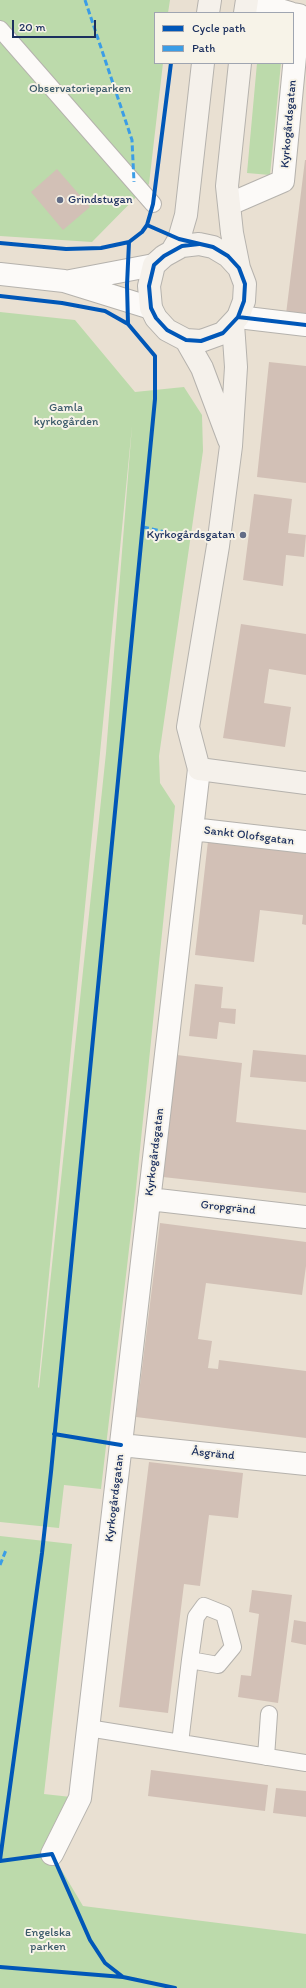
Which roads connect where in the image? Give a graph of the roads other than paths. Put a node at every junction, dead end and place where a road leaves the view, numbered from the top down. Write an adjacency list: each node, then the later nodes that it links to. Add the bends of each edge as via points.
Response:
1 (210, 0): 4 (street)
2 (247, 0): 5 (street)
3 (258, 0): 6 (street, Kyrkogårdsgatan, via 266,6)
4 (208, 12)
5 (245, 12)
6 (288, 12)
7 (294, 14): 12 (street, Kyrkogårdsgatan, via 299,16 283,181)
8 (0, 29): 11 (lane)
9 (203, 64): 13 (street, via 186,215 179,240)
10 (240, 64): 12 (street, via 227,186)
11 (153, 204)
12 (230, 204): 15 (street, via 232,233)
13 (172, 250): 14 (street); 15 (street, via 199,244 214,247 228,256)
14 (154, 265): 17 (street); 18 (street, via 149,286)
15 (239, 268): 19 (street, via 245,284 244,301)
16 (0, 274): 17 (street)
17 (64, 282): 18 (street)
18 (151, 308): 21 (street, via 167,330)
19 (235, 321): 20 (street); 21 (street, via 223,333 213,338 201,341); 22 (street, Kyrkogårdsgatan, via 236,367)
20 (306, 325)
21 (186, 340): 22 (street, Kyrkogårdsgatan, via 202,368)
22 (231, 446): 23 (street, Kyrkogårdsgatan, via 218,546 188,727)
23 (199, 769): 24 (street); 25 (street, Kyrkogårdsgatan)
24 (306, 783)
25 (192, 829): 26 (street, Sankt Olofsgatan); 27 (street, Kyrkogårdsgatan)
26 (306, 842)
27 (149, 1200): 28 (street, Gropgränd); 29 (street, Kyrkogårdsgatan)
28 (306, 1217)
29 (121, 1445): 30 (street, Åsgränd); 33 (street, Kyrkogårdsgatan)
30 (306, 1464)
31 (190, 1660): 34 (lane)
32 (269, 1714): 35 (lane)
33 (88, 1728): 34 (lane); 37 (street, Kyrkogårdsgatan, via 80,1798)
34 (180, 1743): 35 (lane)
35 (266, 1757): 36 (lane)
36 (306, 1763)
37 (52, 1854)

